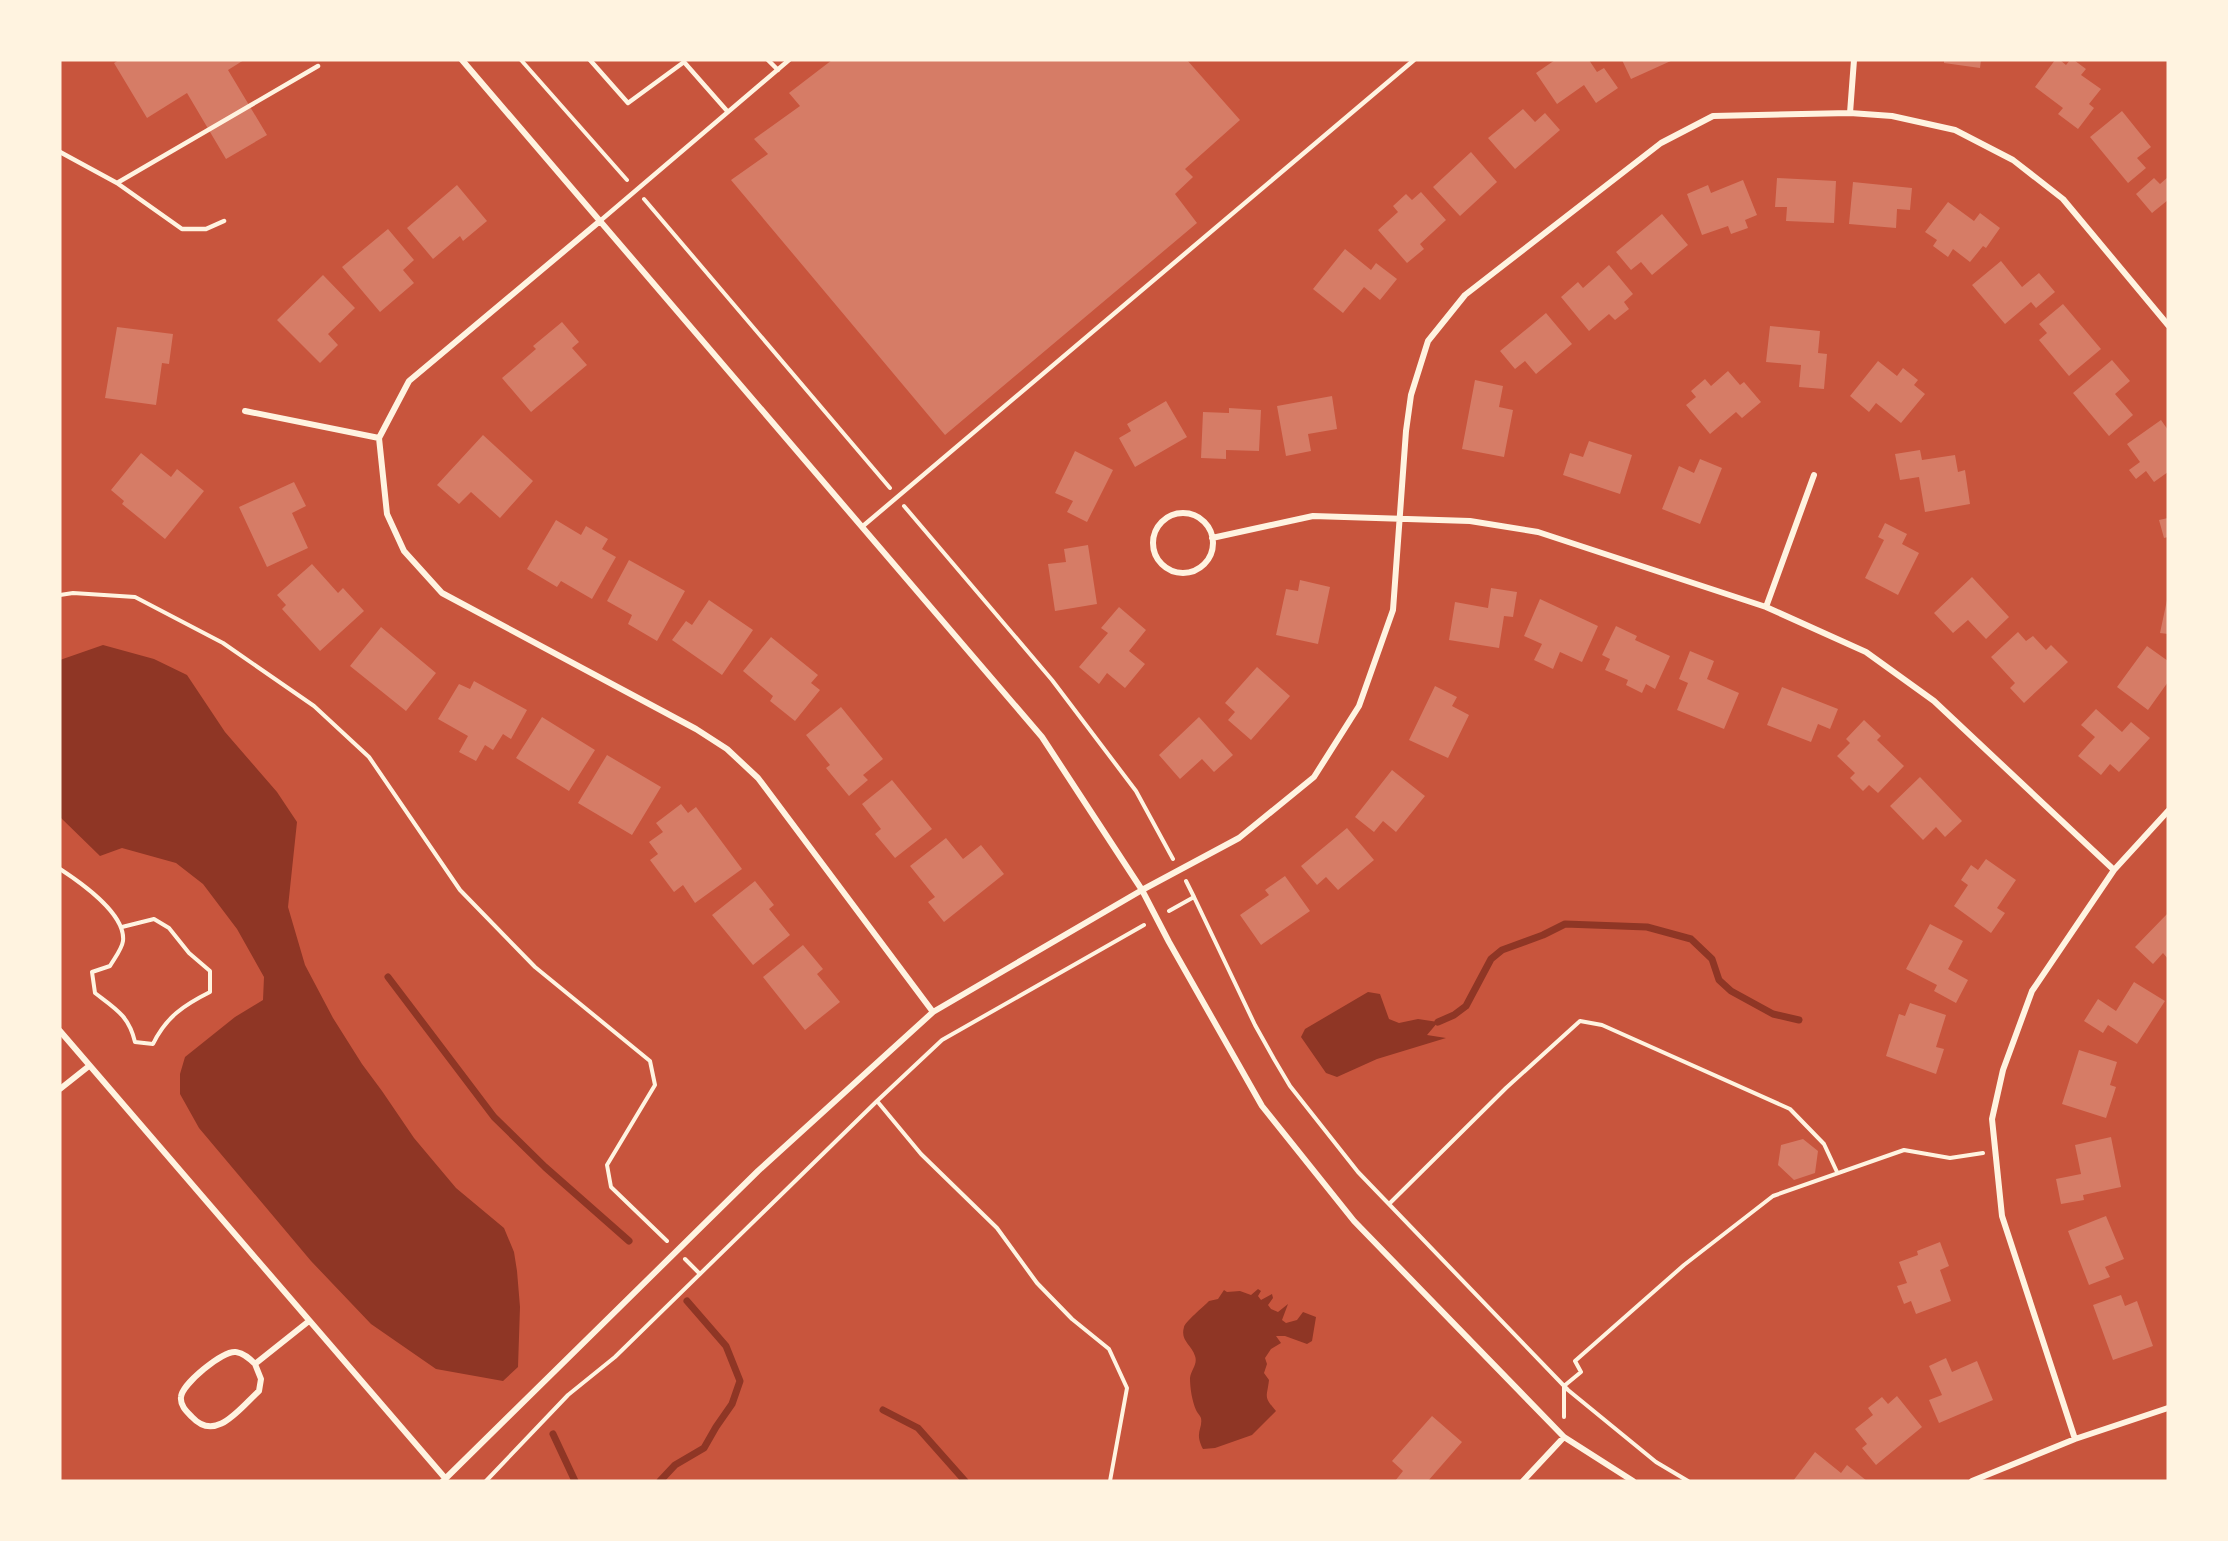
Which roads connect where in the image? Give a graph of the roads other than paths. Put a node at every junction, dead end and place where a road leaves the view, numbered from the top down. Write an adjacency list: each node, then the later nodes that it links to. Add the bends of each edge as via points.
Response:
1 (462, 60): 15 (street)
2 (590, 60): 7 (lane, via 628,103)
3 (768, 60): 9 (lane)
4 (789, 60): 9 (lane)
5 (1414, 60): 21 (lane)
6 (1854, 60): 11 (street)
7 (683, 61): 10 (lane)
8 (318, 66): 13 (lane)
9 (778, 70): 10 (lane)
10 (728, 112): 15 (lane)
11 (1850, 113): 16 (street, via 1892,116 1955,130 2013,160 2063,199); 20 (street, via 1713,116 1661,143 1465,295 1428,341 1411,395)
12 (60, 153): 13 (lane)
13 (117, 183): 14 (lane, via 182,229 206,229)
14 (224, 221)
15 (600, 221): 18 (street, via 409,381); 21 (street)
16 (2168, 325)
17 (245, 411): 18 (street)
18 (379, 438): 27 (street, via 387,514 405,551 442,593 696,729 727,750 758,778)
19 (1814, 475): 23 (street)
20 (1401, 518): 22 (street, via 1313,516); 23 (street, via 1470,521 1538,532); 26 (street, via 1393,610 1359,706 1314,777 1239,838)
21 (863, 526): 26 (street, via 1042,736)
22 (1212, 538): 22 (street, via 1203,521 1194,515 1176,514 1159,524 1154,532 1153,552 1165,568 1185,574 1203,566 1213,548)
23 (1766, 607): 25 (street, via 1866,652 1934,701)
24 (2168, 811): 25 (street)
25 (2114, 870): 35 (street, via 2032,991 2003,1070 1992,1119 2002,1216)
26 (1142, 890): 27 (street); 34 (street, via 1262,1106 1354,1221)
27 (933, 1012): 36 (street, via 758,1170)
28 (60, 1031): 29 (street)
29 (89, 1066): 30 (street); 31 (street)
30 (60, 1089)
31 (309, 1321): 32 (street); 36 (street)
32 (255, 1364): 32 (street, via 237,1352 225,1353 186,1386 181,1397 183,1408 199,1425 220,1426 259,1391 261,1378)
33 (2168, 1407): 35 (street)
34 (1563, 1437): 37 (street); 38 (street)
35 (2075, 1439): 39 (street)
36 (444, 1480)
37 (1523, 1481)
38 (1633, 1481)
39 (1972, 1481)

